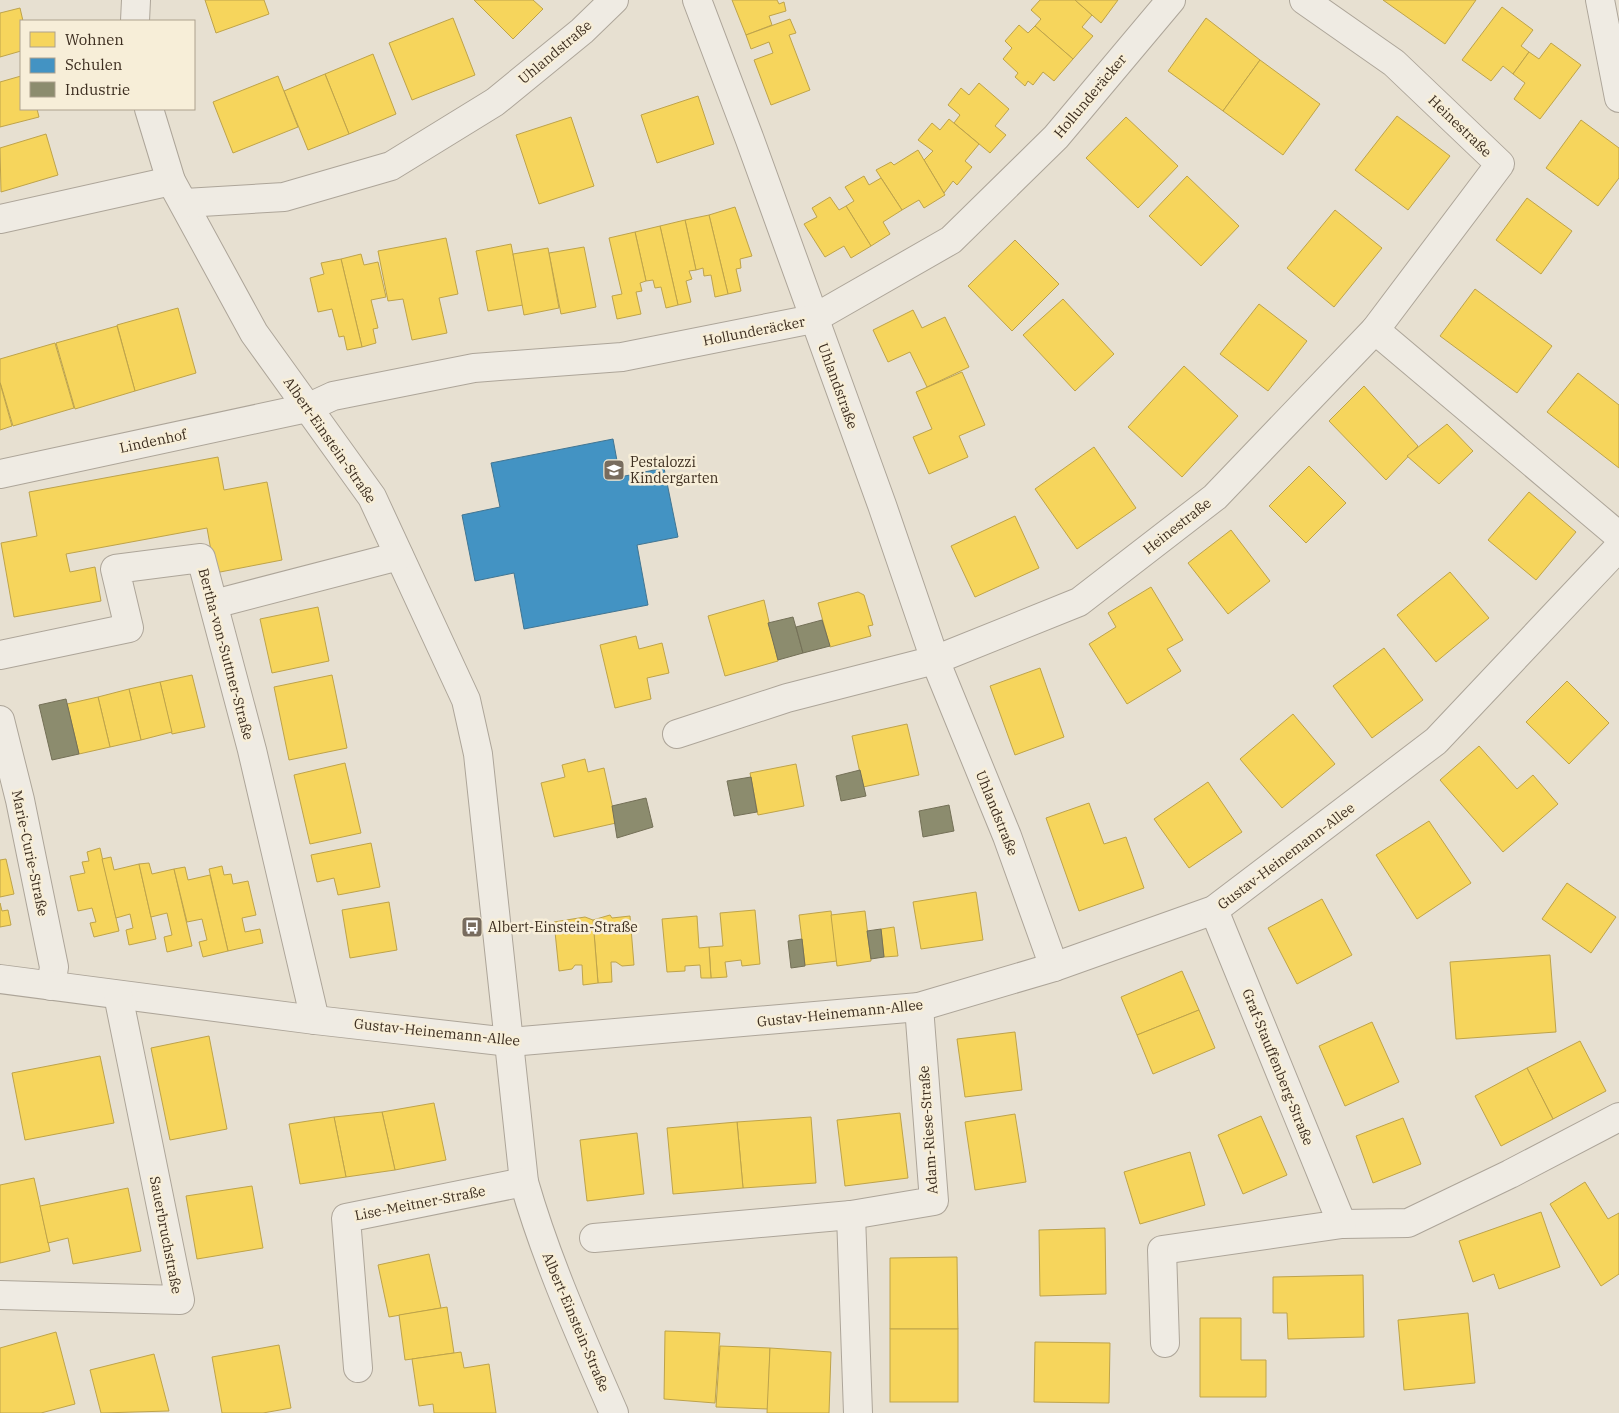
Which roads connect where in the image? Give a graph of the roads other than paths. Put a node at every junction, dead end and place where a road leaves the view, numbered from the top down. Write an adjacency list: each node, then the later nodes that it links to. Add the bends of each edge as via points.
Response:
1 (136, 0): 7 (street)
2 (614, 0): 10 (street, Uhlandstraße, via 582,31 495,102 391,166 284,196)
3 (697, 0): 12 (street, Uhlandstraße)
4 (1171, 0): 12 (street, Hollunderäcker, via 1056,138 951,240)
5 (1304, 0): 13 (street, Heinestraße, via 1394,63 1500,164)
6 (1600, 0): 8 (street)
7 (135, 20)
8 (1619, 98)
9 (148, 110): 10 (street, Albert-Einstein-Straße)
10 (178, 192): 11 (street); 14 (street, Albert-Einstein-Straße, via 254,333)
11 (0, 219)
12 (813, 319): 14 (street, Hollunderäcker, via 622,357 474,368 333,396); 21 (street, Uhlandstraße)
13 (1375, 330): 16 (street); 21 (street, Heinestraße, via 1215,497 1079,602)
14 (307, 408): 15 (street, Lindenhof); 18 (street, Albert-Einstein-Straße, via 372,497)
15 (0, 474)
16 (1619, 536)
17 (1619, 548): 24 (street, Gustav-Heinemann-Allee, via 1436,741)
18 (399, 556): 19 (street); 31 (street, Albert-Einstein-Straße, via 466,700 478,754)
19 (214, 604): 20 (street, Bertha-von-Suttner-Straße, via 201,558 115,569 129,628); 30 (street, Bertha-von-Suttner-Straße)
20 (0, 655)
21 (935, 660): 23 (street, via 787,698); 25 (street, Uhlandstraße, via 1006,836)
22 (0, 720): 27 (street, Marie-Curie-Straße, via 54,967)
23 (677, 734)
24 (1214, 910): 25 (street, Gustav-Heinemann-Allee); 35 (street, Graf-Stauffenberg-Straße)
25 (1054, 967): 29 (street, Gustav-Heinemann-Allee)
26 (0, 979): 27 (street, Gustav-Heinemann-Allee)
27 (51, 986): 28 (street, Gustav-Heinemann-Allee)
28 (118, 995): 30 (street, Gustav-Heinemann-Allee); 37 (street, Sauerbruchstraße, via 180,1300)
29 (919, 1007): 31 (street, Gustav-Heinemann-Allee); 34 (street, Adam-Riese-Straße, via 934,1201)
30 (315, 1020): 31 (street, Gustav-Heinemann-Allee)
31 (510, 1042): 33 (street, Albert-Einstein-Straße)
32 (1619, 1117): 35 (street, via 1408,1223)
33 (524, 1182): 39 (street, Lise-Meitner-Straße, via 346,1218); 40 (street, Albert-Einstein-Straße, via 556,1279)
34 (851, 1215): 36 (street, Adam-Riese-Straße); 41 (street)
35 (1342, 1224): 38 (street, via 1162,1250)
36 (594, 1238)
37 (0, 1295)
38 (1165, 1343)
39 (358, 1368)
40 (614, 1413)
41 (858, 1413)

